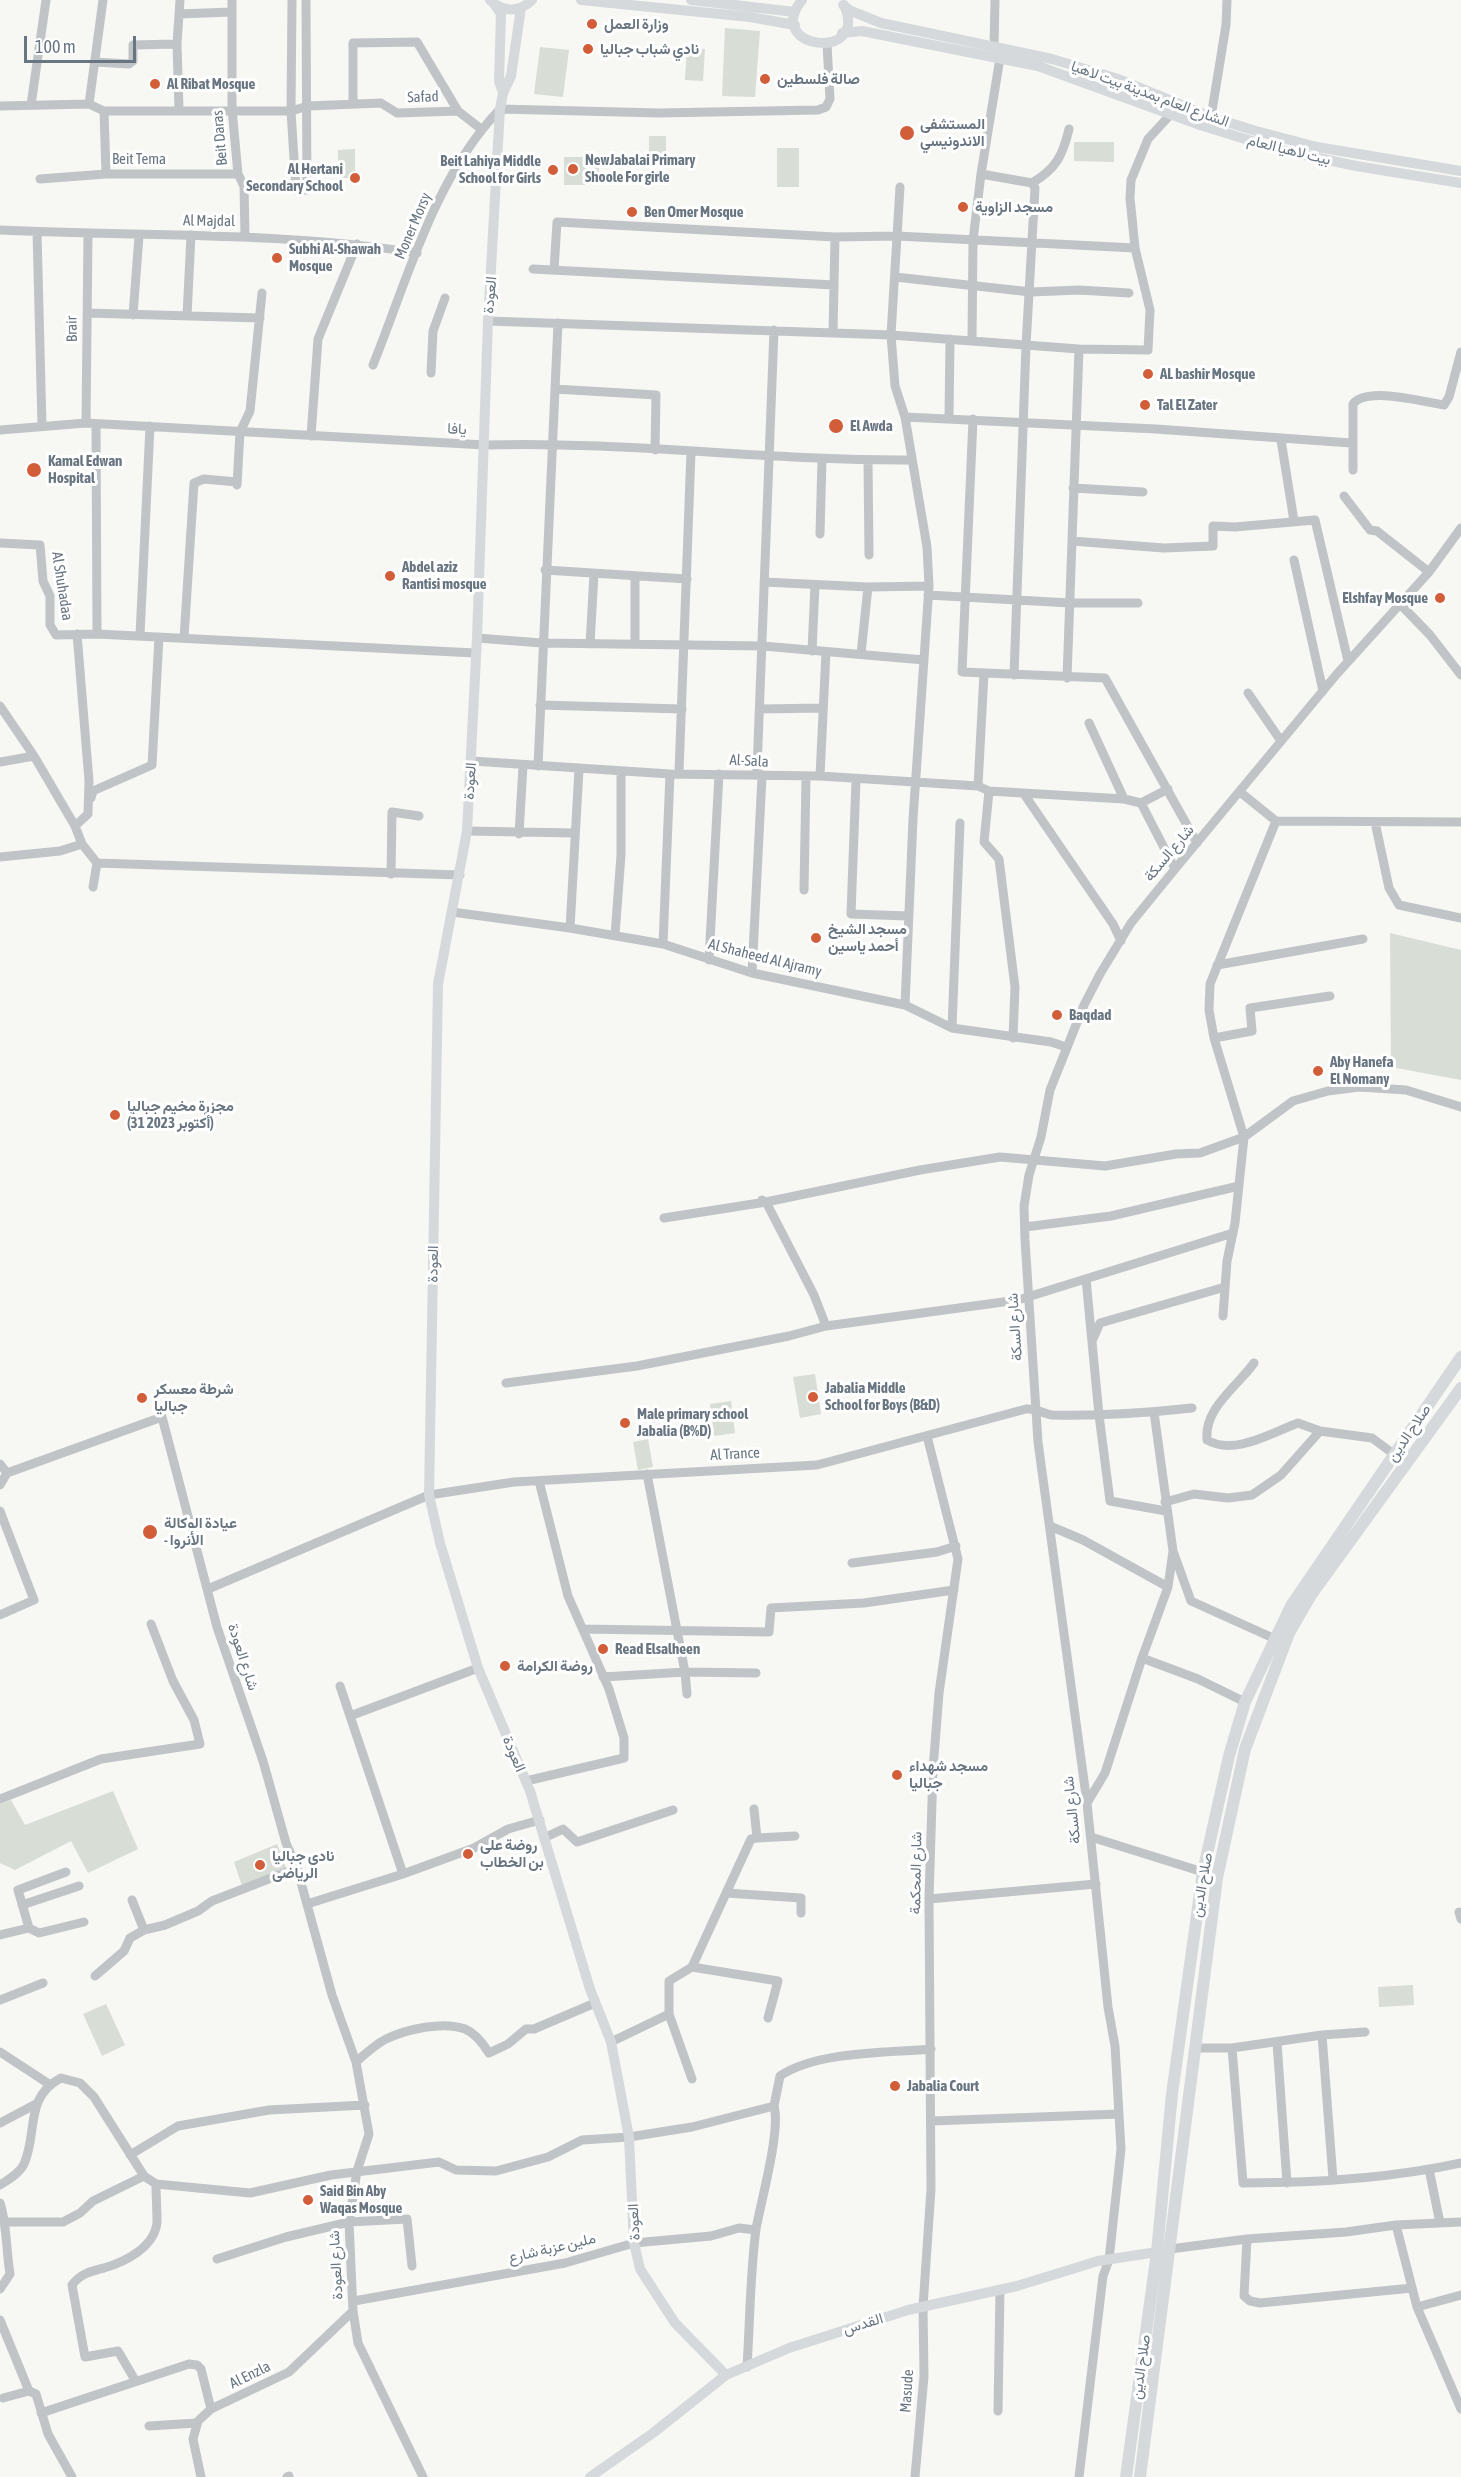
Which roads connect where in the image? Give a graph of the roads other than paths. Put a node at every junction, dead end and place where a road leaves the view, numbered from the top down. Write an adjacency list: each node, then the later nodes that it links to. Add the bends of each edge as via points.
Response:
1 (45, 0): 31 (street)
2 (102, 0): 27 (street)
3 (180, 0): 20 (street)
4 (232, 0): 18 (street, Beit Daras)
5 (292, 0): 38 (street)
6 (306, 0): 33 (street)
7 (532, 0): 17 (main road)
8 (581, 0): 21 (main road)
9 (691, 0): 13 (main road)
10 (802, 0): 19 (main road)
11 (995, 0): 25 (street)
12 (1227, 0): 41 (street)
13 (711, 1): 16 (main road)
14 (493, 2): 17 (main road, via 509,10); 28 (main road, العودة, via 501,15 499,81)
15 (842, 2): 22 (main road, via 847,19); 25 (main road, الشارع العام بمدينة بيت لاهيا, via 851,11 881,23)
16 (752, 3): 19 (main road)
17 (521, 8): 28 (main road, العودة, via 511,76)
18 (231, 12): 20 (street); 35 (street, Beit Daras)
19 (795, 12): 21 (main road)
20 (179, 14): 23 (street)
21 (795, 25): 24 (main road, via 807,41)
22 (842, 33): 24 (main road); 26 (main road, بيت لاهيا العام, via 862,31)
23 (177, 44): 27 (street, via 133,45 133,61 129,64); 34 (street)
24 (827, 44): 36 (street, via 830,99 826,107 818,110 659,113)
25 (994, 48): 41 (main road, الشارع العام بمدينة بيت لاهيا, via 1052,59 1107,76)
26 (1000, 58): 40 (main road, بيت لاهيا العام, via 1038,66); 47 (street)
27 (95, 62): 29 (street)
28 (503, 93): 36 (main road, العودة)
29 (89, 104): 31 (street); 37 (street)
30 (353, 104): 33 (street, Safad); 39 (street, Safad, via 381,103 397,113); 39 (street, via 352,43 417,42)
31 (31, 105): 32 (street)
32 (0, 106)
33 (308, 106): 38 (street, Safad); 38 (street, via 307,190 296,190)
34 (179, 109): 35 (street, Safad); 37 (street, Safad)
35 (232, 109): 38 (street, Safad); 46 (street, Beit Daras)
36 (500, 109): 42 (street, Moner Morsy); 78 (main road, العودة)
37 (104, 111): 45 (street)
38 (291, 111)
39 (458, 111): 42 (street, Safad)
40 (1171, 114): 50 (main road, بيت لاهيا العام, via 1281,150); 63 (street, via 1148,139 1131,180)
41 (1211, 117): 44 (main road, الشارع العام بمدينة بيت لاهيا, via 1317,147)
42 (481, 129): 64 (street, Moner Morsy, via 448,182)
43 (1069, 129): 49 (street, via 1063,153 1046,175)
44 (1461, 171)
45 (106, 174): 46 (street, Beit Tema); 48 (street, Beit Tema)
46 (238, 174): 57 (street, Beit Daras, via 244,186)
47 (981, 174): 49 (street); 60 (street)
48 (40, 179)
49 (1032, 183): 62 (street)
50 (1461, 183)
51 (900, 187): 58 (street)
52 (0, 230): 53 (street, Al Majdal)
53 (37, 232): 54 (street, Al Majdal); 97 (street)
54 (88, 234): 56 (street, Al Majdal); 74 (street, Brair)
55 (191, 234): 56 (street, Al Majdal); 57 (street, Al Majdal); 76 (street)
56 (139, 236): 75 (street)
57 (245, 236): 61 (street, Al Majdal)
58 (897, 236): 59 (street); 60 (street); 67 (street)
59 (835, 237): 66 (street, via 557,222); 68 (street)
60 (974, 240): 62 (street); 69 (street)
61 (357, 244): 64 (street, Al Majdal); 102 (street, via 318,339)
62 (1032, 244): 63 (street); 70 (street)
63 (1135, 248): 86 (street, via 1150,310 1148,350)
64 (417, 253): 88 (street, Moner Morsy)
65 (533, 269): 66 (street)
66 (554, 270): 68 (street)
67 (895, 277): 69 (street); 82 (street)
68 (834, 285): 81 (street)
69 (972, 288): 70 (street); 84 (street)
70 (1031, 292): 72 (street); 85 (street)
71 (262, 293): 77 (street)
72 (1129, 293)
73 (445, 298): 90 (street, via 433,331)
74 (87, 313): 75 (street); 96 (street, Brair)
75 (133, 315): 76 (street)
76 (187, 316): 77 (street)
77 (260, 318): 101 (street, via 250,411)
78 (488, 321): 79 (street); 106 (main road, العودة)
79 (558, 323): 80 (street); 91 (street)
80 (774, 330): 81 (street); 109 (street)
81 (833, 333): 82 (street)
82 (891, 335): 83 (street); 92 (street, via 895,386)
83 (950, 339): 84 (street); 93 (street)
84 (972, 339): 85 (street)
85 (1026, 346): 86 (street); 95 (street)
86 (1079, 350): 99 (street)
87 (1461, 352): 89 (street)
88 (373, 365)
89 (1459, 369): 104 (street, via 1444,405 1373,395 1357,399 1353,405)
90 (431, 373)
91 (555, 389): 105 (street); 107 (street, via 656,395)
92 (905, 417): 93 (street); 112 (street)
93 (948, 418): 94 (street)
94 (973, 419): 95 (street); 133 (street)
95 (1023, 423): 99 (street); 134 (street)
96 (91, 424): 97 (street, يافا); 98 (street, يافا); 138 (street, Brair)
97 (42, 426): 100 (street, يافا)
98 (150, 426): 101 (street, يافا); 140 (street)
99 (1076, 427): 103 (street, via 1156,429); 114 (street)
100 (0, 430)
101 (240, 432): 102 (street, يافا); 142 (street, via 237,483 204,479 194,483)
102 (310, 436): 106 (street, يافا)
103 (1281, 440): 104 (street); 117 (street)
104 (1351, 443): 113 (street)
105 (551, 444): 106 (street, يافا); 107 (street, يافا); 124 (street)
106 (485, 445): 143 (main road, العودة)
107 (655, 450): 108 (street, يافا)
108 (691, 452): 109 (street, يافا); 128 (street)
109 (769, 455): 110 (street, يافا); 129 (street)
110 (822, 459): 111 (street, يافا); 118 (street)
111 (868, 460): 112 (street, يافا); 122 (street)
112 (912, 460): 132 (street, via 927,547)
113 (1353, 470)
114 (1073, 488): 115 (street); 120 (street)
115 (1143, 492)
116 (1344, 496): 125 (street, via 1370,530 1377,531)
117 (1294, 521): 120 (street, via 1213,526 1213,546 1164,548); 154 (street, via 1315,520)
118 (820, 534)
119 (1459, 535): 125 (street, شارع السكة)
120 (1072, 541): 135 (street)
121 (0, 543): 139 (street, Al Shuhadaa, via 40,545 43,581 50,596 50,625 56,635)
122 (868, 555)
123 (1294, 560): 159 (street)
124 (545, 570): 126 (street); 144 (street)
125 (1429, 572): 137 (street, شارع السكة)
126 (594, 573): 127 (street); 145 (street)
127 (635, 576): 128 (street); 146 (street)
128 (687, 579): 147 (street)
129 (764, 582): 130 (street); 148 (street)
130 (815, 585): 131 (street); 149 (street)
131 (868, 587): 132 (street); 152 (street)
132 (929, 590): 133 (street); 153 (street)
133 (966, 596): 134 (street); 155 (street, via 962,672)
134 (1015, 599): 135 (street); 156 (street)
135 (1070, 603): 136 (street); 158 (street)
136 (1138, 603)
137 (1400, 604): 154 (street, شارع السكة); 157 (street, via 1431,634)
138 (97, 633): 139 (street); 140 (street)
139 (77, 634): 190 (street, via 89,781)
140 (140, 635): 141 (street)
141 (159, 637): 142 (street); 190 (street, via 152,765 93,791)
142 (184, 638): 151 (street)
143 (477, 638): 144 (street); 151 (main road, العودة)
144 (542, 643): 145 (street); 161 (street)
145 (590, 644): 146 (street)
146 (635, 644): 147 (street)
147 (684, 646): 148 (street); 164 (street)
148 (762, 646): 149 (street); 165 (street)
149 (812, 651): 150 (street)
150 (826, 652): 152 (street); 163 (street)
151 (475, 653): 170 (main road, العودة)
152 (861, 654): 153 (street)
153 (924, 660): 182 (street)
154 (1348, 661): 159 (street, شارع السكة)
155 (984, 673): 156 (street); 183 (street)
156 (1014, 675): 158 (street)
157 (1461, 675)
158 (1067, 678): 184 (street, via 1105,678)
159 (1323, 691): 168 (street, شارع السكة)
160 (1248, 693): 168 (street)
161 (540, 705): 164 (street); 173 (street)
162 (0, 706): 166 (street)
163 (823, 708): 165 (street); 178 (street)
164 (682, 709): 176 (street)
165 (760, 709): 179 (street, via 757,770)
166 (4, 718): 169 (street)
167 (1089, 723): 188 (street)
168 (1281, 741): 186 (street, شارع السكة)
169 (34, 756): 171 (street); 196 (street)
170 (472, 761): 172 (street, Al-Sala); 197 (main road, العودة)
171 (0, 762)
172 (523, 766): 173 (street, Al-Sala); 199 (street)
173 (538, 766): 174 (street, Al-Sala)
174 (579, 769): 175 (street, Al-Sala); 198 (street)
175 (621, 771): 176 (street, Al-Sala); 213 (street, via 621,855)
176 (675, 773): 177 (street, Al-Sala); 216 (street)
177 (719, 774): 179 (street, Al-Sala); 217 (street)
178 (820, 776): 180 (street, Al-Sala); 181 (street, Al-Sala)
179 (762, 777): 180 (street, Al-Sala); 219 (street)
180 (806, 777): 208 (street)
181 (856, 780): 182 (street, Al-Sala); 210 (street, via 851,914)
182 (915, 783): 183 (street, Al-Sala); 210 (street)
183 (978, 786): 185 (street, Al-Sala)
184 (1168, 789): 189 (street); 200 (street)
185 (989, 791): 187 (street, Al-Sala); 223 (street, via 984,842 999,859 1015,987)
186 (1240, 792): 192 (street); 200 (street, شارع السكة)
187 (1024, 794): 188 (street, Al-Sala); 215 (street)
188 (1124, 799): 189 (street, Al-Sala)
189 (1141, 803): 204 (street)
190 (88, 814): 196 (street)
191 (419, 816): 205 (street, via 392,813)
192 (1275, 821): 193 (street); 218 (street)
193 (1375, 822): 194 (street); 211 (street, via 1389,888 1399,905)
194 (1461, 822)
195 (960, 823): 222 (street)
196 (75, 826): 201 (street)
197 (467, 831): 199 (street); 206 (main road, العودة)
198 (574, 833): 199 (street); 212 (street)
199 (519, 834)
200 (1197, 843): 204 (street, شارع السكة)
201 (82, 844): 202 (street); 203 (street)
202 (0, 857)
203 (97, 863): 205 (street); 207 (street)
204 (1175, 869): 215 (street, شارع السكة)
205 (391, 874): 206 (street)
206 (460, 875): 209 (main road, العودة)
207 (93, 887)
208 (804, 890)
209 (452, 912): 212 (street, Al Shaheed Al Ajramy); 256 (main road, العودة, via 438,984)
210 (908, 916): 221 (street)
211 (1461, 918)
212 (570, 928): 213 (street, Al Shaheed Al Ajramy)
213 (615, 935): 216 (street, Al Shaheed Al Ajramy)
214 (1363, 939): 218 (street)
215 (1121, 941): 225 (street, شارع السكة, via 1084,1005)
216 (663, 944): 217 (street, Al Shaheed Al Ajramy)
217 (709, 960): 219 (street, Al Shaheed Al Ajramy)
218 (1217, 965): 224 (street, via 1210,984)
219 (752, 973): 221 (street, Al Shaheed Al Ajramy)
220 (1330, 996): 224 (street, via 1250,1008 1252,1031)
221 (905, 1005): 222 (street, Al Shaheed Al Ajramy)
222 (952, 1028): 223 (street, Al Shaheed Al Ajramy)
223 (1013, 1038): 225 (street, Al Shaheed Al Ajramy)
224 (1214, 1038): 227 (street)
225 (1066, 1047): 228 (street, شارع السكة, via 1050,1090)
226 (1461, 1107): 227 (street, via 1406,1090 1359,1087 1328,1091 1293,1101)
227 (1244, 1137): 228 (street, via 1200,1153 1105,1166); 229 (street)
228 (1032, 1161): 230 (street, via 1000,1157); 232 (street, شارع السكة, via 1024,1206)
229 (1239, 1186): 232 (street, via 1111,1216); 233 (street)
230 (762, 1200): 231 (street); 238 (street, via 814,1295)
231 (664, 1218)
232 (1025, 1227): 236 (street, شارع السكة)
233 (1233, 1233): 234 (street); 235 (street)
234 (1086, 1279): 236 (street); 239 (street)
235 (1225, 1287): 237 (street); 239 (street, via 1100,1323)
236 (1028, 1296): 238 (street); 244 (street, شارع السكة)
237 (1223, 1316)
238 (826, 1326): 242 (street, via 638,1366)
239 (1092, 1341): 247 (street)
240 (1461, 1356): 250 (highway, صلاح الدين)
241 (1254, 1363): 248 (street, via 1215,1407 1206,1427 1207,1440 1217,1446 1236,1446 1298,1423)
242 (506, 1383)
243 (1461, 1388): 317 (highway, صلاح الدين, via 1336,1559 1286,1638 1240,1770 1217,1878)
244 (1036, 1408): 247 (street, via 1048,1415); 249 (street, Al Trance); 259 (street, شارع السكة)
245 (1192, 1408): 246 (street)
246 (1154, 1413): 247 (street); 257 (street)
247 (1099, 1415): 257 (street, via 1110,1500)
248 (1320, 1431): 250 (street, via 1372,1438); 257 (street, via 1281,1475 1251,1495 1228,1498 1194,1494)
249 (927, 1436): 253 (street, Al Trance, via 817,1465); 260 (street, شارع المحكمة)
250 (1395, 1455): 270 (highway, صلاح الدين)
251 (0, 1464): 252 (street)
252 (7, 1473): 255 (street); 264 (street, شارع العودة, via 162,1417)
253 (647, 1474): 254 (street, Al Trance); 269 (street)
254 (539, 1480): 256 (street, Al Trance); 268 (street, via 568,1596)
255 (0, 1485)
256 (429, 1496): 264 (street, Al Trance); 272 (main road, العودة)
257 (1165, 1507): 261 (street, via 1173,1533)
258 (0, 1511): 266 (street, via 34,1600)
259 (1050, 1526): 263 (street); 282 (street, شارع السكة)
260 (956, 1546): 262 (street); 265 (street, شارع المحكمة)
261 (1173, 1551): 263 (street); 270 (street, via 1191,1601)
262 (852, 1563)
263 (1168, 1587): 271 (street)
264 (208, 1589): 290 (street, شارع العودة)
265 (954, 1590): 269 (street, via 864,1603 771,1608 769,1632); 297 (street, شارع المحكمة, via 935,1743)
266 (0, 1615)
267 (151, 1623): 281 (street, via 173,1681 194,1720 200,1744 101,1759)
268 (583, 1629): 269 (street); 275 (street)
269 (678, 1632): 273 (street)
270 (1273, 1638): 278 (highway, صلاح الدين)
271 (1142, 1658): 278 (street); 282 (street, via 1105,1773)
272 (478, 1668): 279 (street); 280 (main road, العودة)
273 (685, 1672): 274 (street); 275 (street); 277 (street)
274 (756, 1673)
275 (603, 1677): 280 (street, via 624,1738 624,1758)
276 (340, 1686): 279 (street)
277 (687, 1694)
278 (1245, 1702): 292 (highway, صلاح الدين)
279 (350, 1716): 293 (street)
280 (526, 1781): 285 (main road, العودة)
281 (0, 1799)
282 (1087, 1803): 287 (street, شارع السكة)
283 (754, 1809): 289 (street)
284 (673, 1810): 288 (street, via 577,1842 563,1829)
285 (540, 1820): 288 (main road, العودة); 293 (street, via 508,1829 474,1848)
286 (795, 1836): 289 (street)
287 (1090, 1837): 292 (street); 294 (street, شارع السكة)
288 (544, 1838): 310 (main road, العودة)
289 (757, 1838): 296 (street, via 751,1839)
290 (297, 1868): 299 (street, شارع العودة); 304 (street, via 212,1901 165,1925)
291 (66, 1872): 300 (street, via 18,1890)
292 (1203, 1872): 350 (highway, صلاح الدين, via 1172,2094)
293 (403, 1874): 299 (street)
294 (1096, 1884): 297 (street); 327 (street, شارع السكة, via 1108,2007 1116,2046)
295 (79, 1886): 300 (street)
296 (726, 1893): 301 (street, via 801,1898); 306 (street)
297 (929, 1899): 319 (street, شارع المحكمة)
298 (132, 1900): 304 (street)
299 (307, 1904): 321 (street, شارع العودة, via 332,1995)
300 (22, 1905): 303 (street)
301 (801, 1913)
302 (84, 1922): 303 (street, via 39,1933)
303 (29, 1928): 305 (street)
304 (144, 1930): 307 (street, via 130,1938 124,1951)
305 (0, 1935)
306 (692, 1967): 311 (street, via 669,1981); 312 (street, via 778,1981)
307 (94, 1976)
308 (43, 1983): 309 (street)
309 (0, 2000)
310 (595, 2003): 315 (main road, العودة); 321 (street, via 526,2030 489,2053 464,2028 427,2028 385,2039)
311 (669, 2014): 315 (street); 322 (street)
312 (768, 2019)
313 (1365, 2032): 314 (street)
314 (1322, 2035): 316 (street); 336 (street)
315 (611, 2042): 330 (main road, العودة)
316 (1277, 2043): 318 (street); 337 (street)
317 (1196, 2048): 318 (street); 349 (highway, صلاح الدين)
318 (1232, 2048): 337 (street, via 1243,2182)
319 (931, 2049): 326 (street, via 818,2060 780,2076); 328 (street, شارع المحكمة)
320 (0, 2052): 323 (street)
321 (356, 2062): 325 (street, شارع العودة)
322 (692, 2079)
323 (49, 2084): 324 (street); 331 (street, via 61,2078 80,2083 94,2097)
324 (36, 2104): 329 (street); 339 (street, via 24,2165)
325 (365, 2105): 331 (street, via 269,2110 187,2124); 334 (street, شارع العودة, via 369,2134)
326 (774, 2106): 330 (street, via 692,2127); 346 (street, via 773,2134)
327 (1119, 2114): 328 (street); 352 (street, شارع السكة, via 1120,2149)
328 (932, 2121): 359 (street, شارع المحكمة, via 932,2189)
329 (0, 2123)
330 (629, 2137): 334 (street, via 582,2140 540,2159 496,2171 456,2170 439,2162); 348 (main road, العودة)
331 (130, 2155): 335 (street)
332 (1461, 2163): 333 (street)
333 (1429, 2169): 336 (street); 344 (street)
334 (357, 2171): 338 (street, via 250,2193); 342 (street, شارع العودة)
335 (144, 2176): 338 (street); 341 (street, via 93,2200 63,2222)
336 (1333, 2179): 337 (street)
337 (1287, 2183)
338 (156, 2184): 364 (street, via 157,2222 146,2245 122,2262 93,2271 72,2285 85,2357 118,2351)
339 (0, 2185)
340 (0, 2203): 341 (street)
341 (6, 2222): 355 (street, via 4,2237 10,2274)
342 (349, 2222): 351 (street); 353 (street, via 407,2219); 358 (street, شارع العودة)
343 (1461, 2222): 344 (street)
344 (1440, 2223): 345 (street)
345 (1396, 2225): 347 (street); 354 (street)
346 (756, 2230): 348 (street, ملين عزبة شارع, via 739,2228 711,2236); 362 (street)
347 (1247, 2239): 349 (street); 354 (street, via 1244,2296 1250,2301)
348 (634, 2243): 358 (street, ملين عزبة شارع, via 565,2263); 363 (main road, العودة, via 640,2269 675,2323)
349 (1170, 2249): 350 (main road, القدس); 380 (highway, صلاح الدين)
350 (1156, 2252): 352 (main road, القدس); 379 (highway, صلاح الدين)
351 (217, 2259)
352 (1109, 2260): 356 (main road, القدس); 378 (street, شارع السكة, via 1103,2276)
353 (412, 2266)
354 (1412, 2288): 360 (street)
355 (0, 2289)
356 (1000, 2290): 359 (main road, القدس); 369 (street)
357 (1461, 2295): 360 (street)
358 (353, 2306): 367 (street, Al Enzla, via 289,2372); 375 (street, شارع العودة, via 358,2343)
359 (923, 2307): 362 (main road, القدس, via 789,2348); 377 (street, Masude, via 924,2376)
360 (1417, 2307): 368 (street)
361 (0, 2320): 365 (street)
362 (747, 2367): 363 (main road, القدس)
363 (726, 2375): 376 (main road, القدس)
364 (135, 2380): 367 (street, via 197,2364 206,2380); 370 (street)
365 (29, 2391): 366 (street); 370 (street, via 36,2394)
366 (3, 2398)
367 (211, 2409): 371 (street, Al Enzla)
368 (1461, 2409)
369 (998, 2411)
370 (42, 2413): 373 (street, via 55,2449)
371 (197, 2423): 372 (street); 374 (street, via 193,2439)
372 (149, 2427)
373 (72, 2477)
374 (201, 2477)
375 (423, 2477)
376 (590, 2477)
377 (915, 2477)
378 (1079, 2477)
379 (1126, 2477)
380 (1140, 2477)

